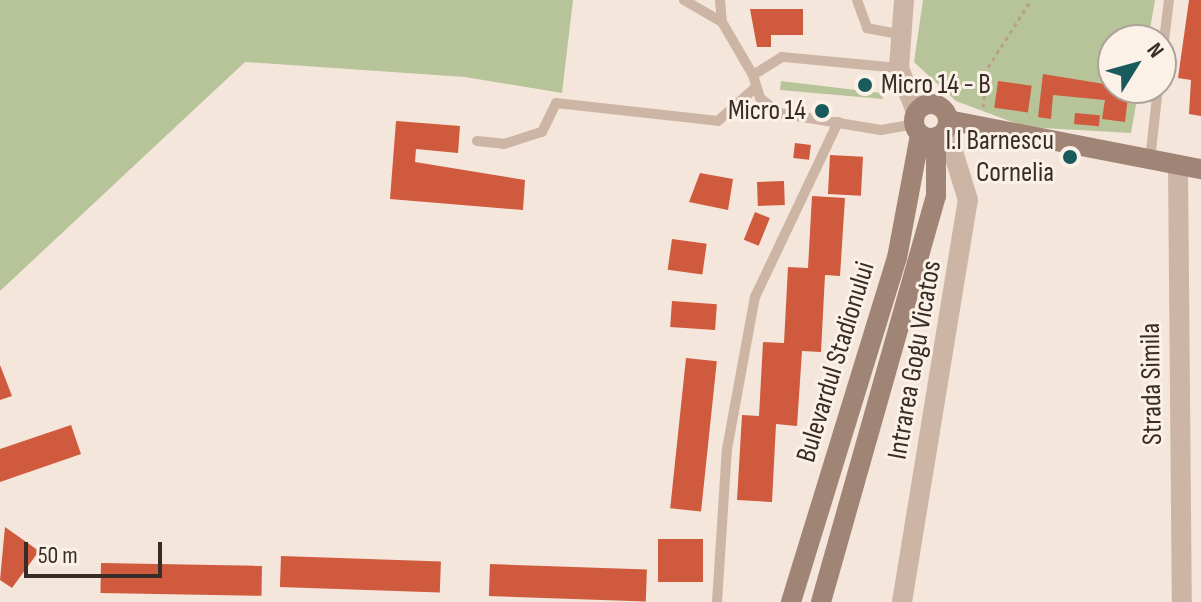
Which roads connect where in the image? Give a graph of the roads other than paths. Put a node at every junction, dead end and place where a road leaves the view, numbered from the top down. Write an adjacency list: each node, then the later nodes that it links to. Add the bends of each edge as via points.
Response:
1 (684, 0): 6 (lane)
2 (720, 0): 6 (lane)
3 (857, 0): 8 (lane, via 867,28)
4 (904, 0): 8 (street)
5 (1169, 0): 7 (lane)
6 (722, 22): 10 (lane)
7 (1166, 24)
8 (898, 34): 9 (street)
9 (899, 68): 10 (lane, via 794,56 771,59); 14 (street, Intrarea Gogu Vicatos)
10 (753, 75): 11 (lane)
11 (756, 87): 13 (lane, via 779,113); 15 (lane, via 718,121 556,103 542,132 504,144)
12 (1156, 104): 16 (lane)
13 (838, 122): 14 (lane, via 881,130); 19 (lane, via 755,297 727,449)
14 (929, 123): 16 (main road, via 981,127); 20 (main road, Bulevardul Stadionului, via 897,258); 21 (main road, Bulevardul Stadionului, via 936,196); 22 (street, Intrarea Gogu Vicatos, via 964,173 967,212)
15 (477, 141)
16 (1150, 160): 17 (main road)
17 (1178, 166): 18 (main road); 23 (street, Strada Simila)
18 (1201, 169)
19 (717, 602)
20 (791, 602)
21 (821, 602)
22 (902, 602)
23 (1182, 602)

